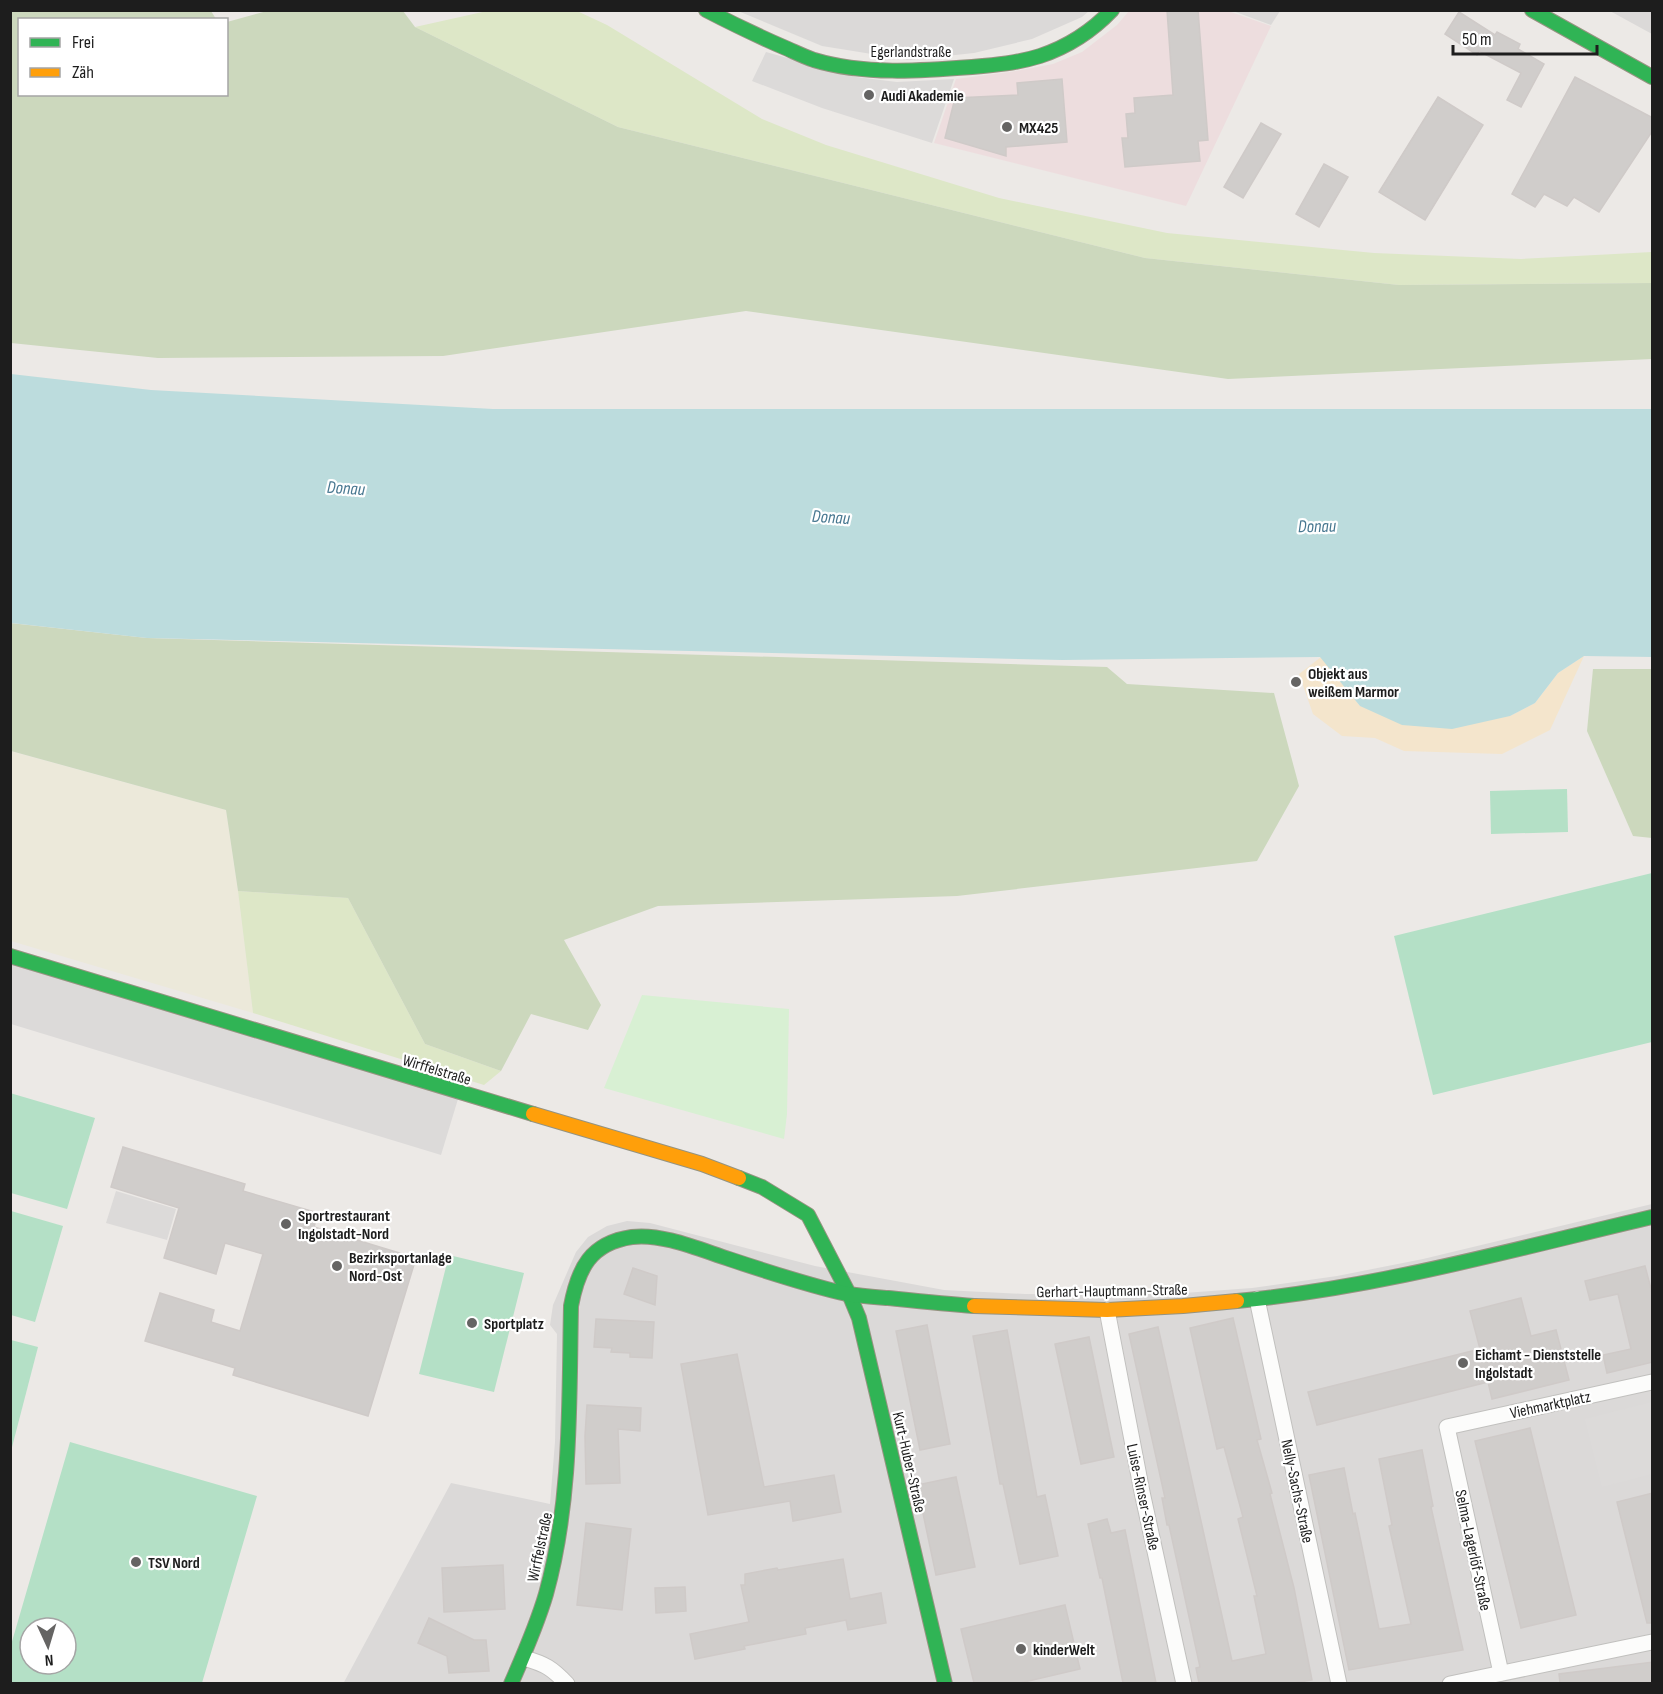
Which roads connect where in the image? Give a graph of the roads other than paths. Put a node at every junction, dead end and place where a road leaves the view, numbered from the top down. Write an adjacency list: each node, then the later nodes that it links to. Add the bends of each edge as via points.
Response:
1 (706, 10): 2 (street, Egerlandstraße, via 813,60 895,70 1006,63 1046,54 1081,37)
2 (1112, 10)
3 (1532, 10): 4 (street)
4 (1653, 77)
5 (10, 956): 7 (street, Wirffelstraße, via 702,1164 762,1187 808,1215)
6 (1653, 1217): 10 (street, Gerhart-Hauptmann-Straße, via 1428,1270)
7 (827, 1253): 9 (street, Kurt-Huber-Straße)
8 (582, 1268): 9 (street, Gerhart-Hauptmann-Straße, via 595,1252 614,1242 633,1237 657,1238); 15 (street, Wirffelstraße, via 571,1306 563,1508 553,1568)
9 (849, 1294): 11 (street, Gerhart-Hauptmann-Straße, via 943,1304); 19 (street, Kurt-Huber-Straße, via 859,1318)
10 (1257, 1299): 11 (street, Gerhart-Hauptmann-Straße); 21 (street, Nelly-Sachs-Straße)
11 (1107, 1310): 20 (street, Luise-Rinser-Straße)
12 (1653, 1382): 13 (street, Viehmarktplatz)
13 (1447, 1427): 16 (street, Selma-Lagerlöf-Straße)
14 (1653, 1642): 16 (street)
15 (524, 1658): 17 (street, Wirffelstraße); 18 (street, via 544,1664)
16 (1501, 1673): 22 (street)
17 (511, 1683)
18 (567, 1683)
19 (945, 1683)
20 (1184, 1683)
21 (1339, 1683)
22 (1450, 1683)

